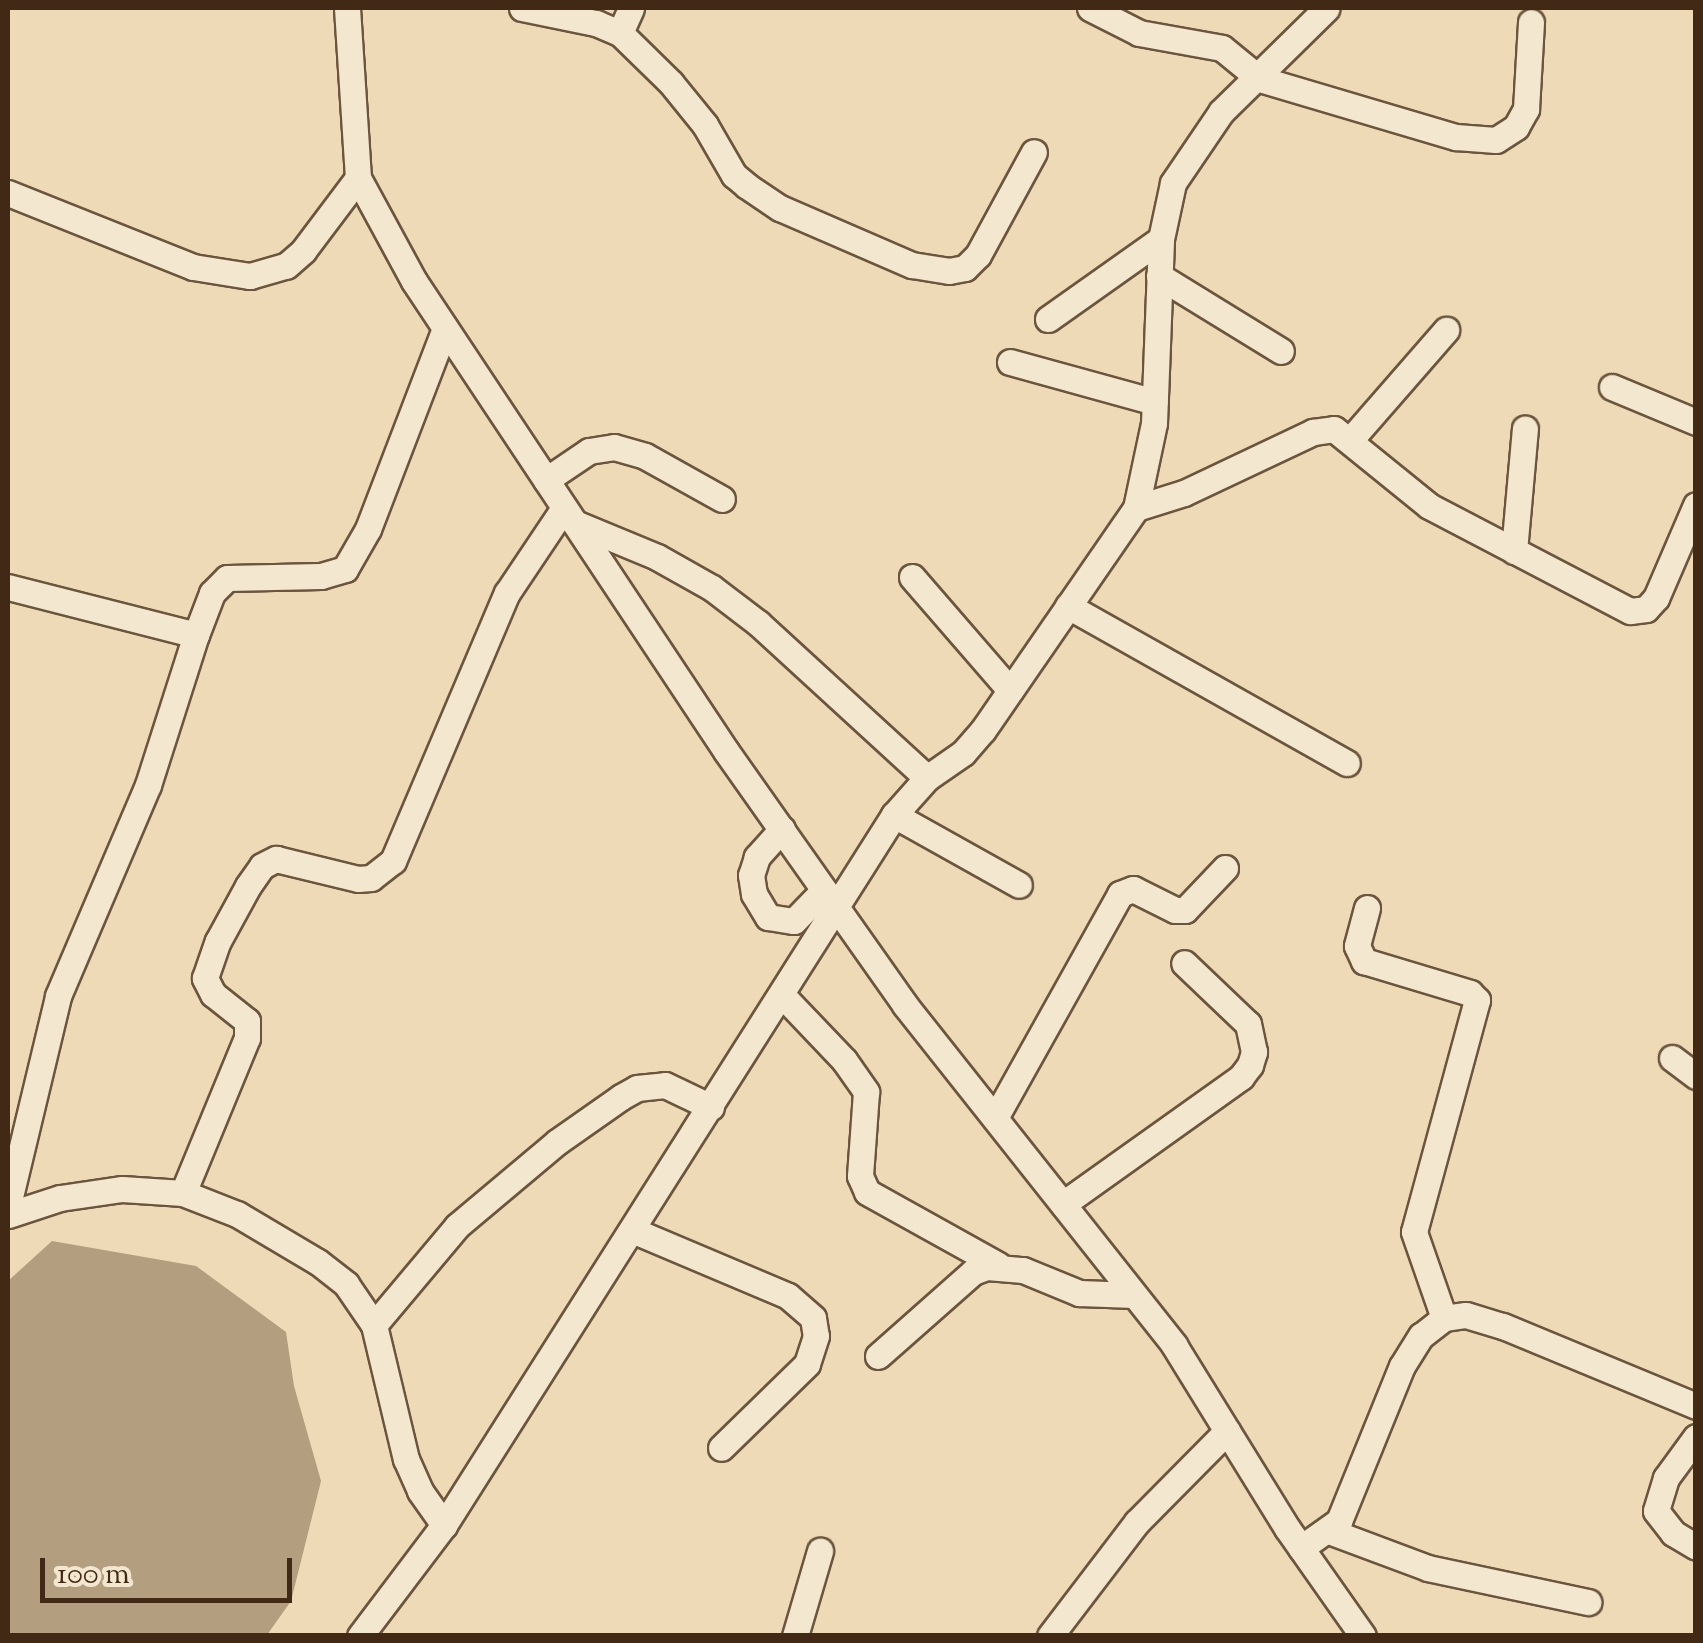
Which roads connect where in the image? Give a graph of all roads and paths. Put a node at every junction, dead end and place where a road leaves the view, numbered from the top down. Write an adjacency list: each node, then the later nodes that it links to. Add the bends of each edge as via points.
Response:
1 (348, 8): 10 (street)
2 (522, 8): 7 (street)
3 (631, 8): 7 (street)
4 (1090, 8): 8 (street, via 1140,33 1222,48)
5 (1327, 8): 8 (street)
6 (1531, 22): 8 (street, via 1526,109 1516,127 1496,140 1456,137)
7 (620, 34): 9 (street, via 694,110 747,186 780,208 912,265 949,271 978,256)
8 (1254, 76): 12 (street, via 1189,154 1173,184)
9 (1034, 152)
10 (358, 178): 11 (street, via 303,251 286,266 250,276 193,268); 15 (street)
11 (8, 193)
12 (1161, 240): 13 (street); 14 (street)
13 (1159, 276): 17 (street); 20 (street)
14 (1048, 319)
15 (445, 328): 24 (street); 33 (street, via 368,529 345,569 322,576 226,578 212,593)
16 (1446, 330): 23 (street)
17 (1282, 351)
18 (1010, 362): 20 (street)
19 (1612, 387): 21 (street)
20 (1155, 402): 27 (street)
21 (1696, 422)
22 (1525, 428): 29 (street)
23 (1351, 439): 27 (street, via 1334,429 1313,432 1184,493); 29 (street, via 1430,506)
24 (546, 480): 25 (street, via 588,451 614,447 645,456); 28 (street)
25 (722, 499)
26 (1696, 505): 29 (street, via 1656,598 1639,611)
27 (1136, 508): 32 (street)
28 (570, 516): 36 (street, via 712,588); 38 (street); 49 (street, via 507,593 392,861 371,878 358,879 276,860 262,866 248,886 205,978 213,994 247,1021 247,1038)
29 (1514, 551)
30 (912, 577): 34 (street)
31 (8, 587): 33 (street)
32 (1068, 606): 34 (street); 35 (street)
33 (196, 635): 51 (street, via 148,785 58,996)
34 (1010, 690): 36 (street, via 963,753)
35 (1347, 764)
36 (927, 778): 37 (street)
37 (894, 815): 40 (street); 41 (street)
38 (782, 829): 41 (street); 41 (street, via 757,856 751,876 768,917 794,921)
39 (1225, 868): 48 (street, via 1185,910 1133,889 1120,894)
40 (1019, 885)
41 (831, 899): 44 (street); 48 (street)
42 (1367, 908): 56 (street, via 1357,946 1364,961 1470,993 1478,1005 1414,1232)
43 (1184, 963): 50 (street, via 1248,1024 1250,1065)
44 (782, 996): 47 (street); 54 (street, via 866,1092 860,1176 867,1192)
45 (1672, 1058): 46 (street)
46 (1696, 1076)
47 (711, 1107): 53 (street); 57 (street, via 665,1085 621,1097 458,1226)
48 (995, 1118): 50 (street)
49 (183, 1193): 52 (street, via 122,1188); 57 (street, via 237,1214 318,1262 346,1284)
50 (1063, 1204): 55 (street)
51 (8, 1205)
52 (8, 1215)
53 (632, 1230): 62 (street, via 788,1296 813,1318 816,1336 807,1364); 63 (street)
54 (998, 1265): 55 (street, via 1079,1293); 58 (street, via 973,1272)
55 (1134, 1295): 60 (street)
56 (1444, 1318): 59 (street, via 1466,1315 1504,1326); 64 (street, via 1421,1336 1402,1366 1345,1510)
57 (374, 1324): 63 (street, via 406,1459)
58 (878, 1356)
59 (1696, 1406)
60 (1226, 1431): 65 (street); 71 (street, via 1137,1522)
61 (1696, 1437): 66 (street, via 1666,1478 1656,1511)
62 (721, 1448)
63 (444, 1525): 69 (street)
64 (1329, 1531): 65 (street); 68 (street, via 1428,1568)
65 (1300, 1548): 72 (street)
66 (1696, 1548)
67 (820, 1552): 70 (street)
68 (1588, 1602)
69 (360, 1636)
70 (795, 1636)
71 (1050, 1636)
72 (1363, 1636)

